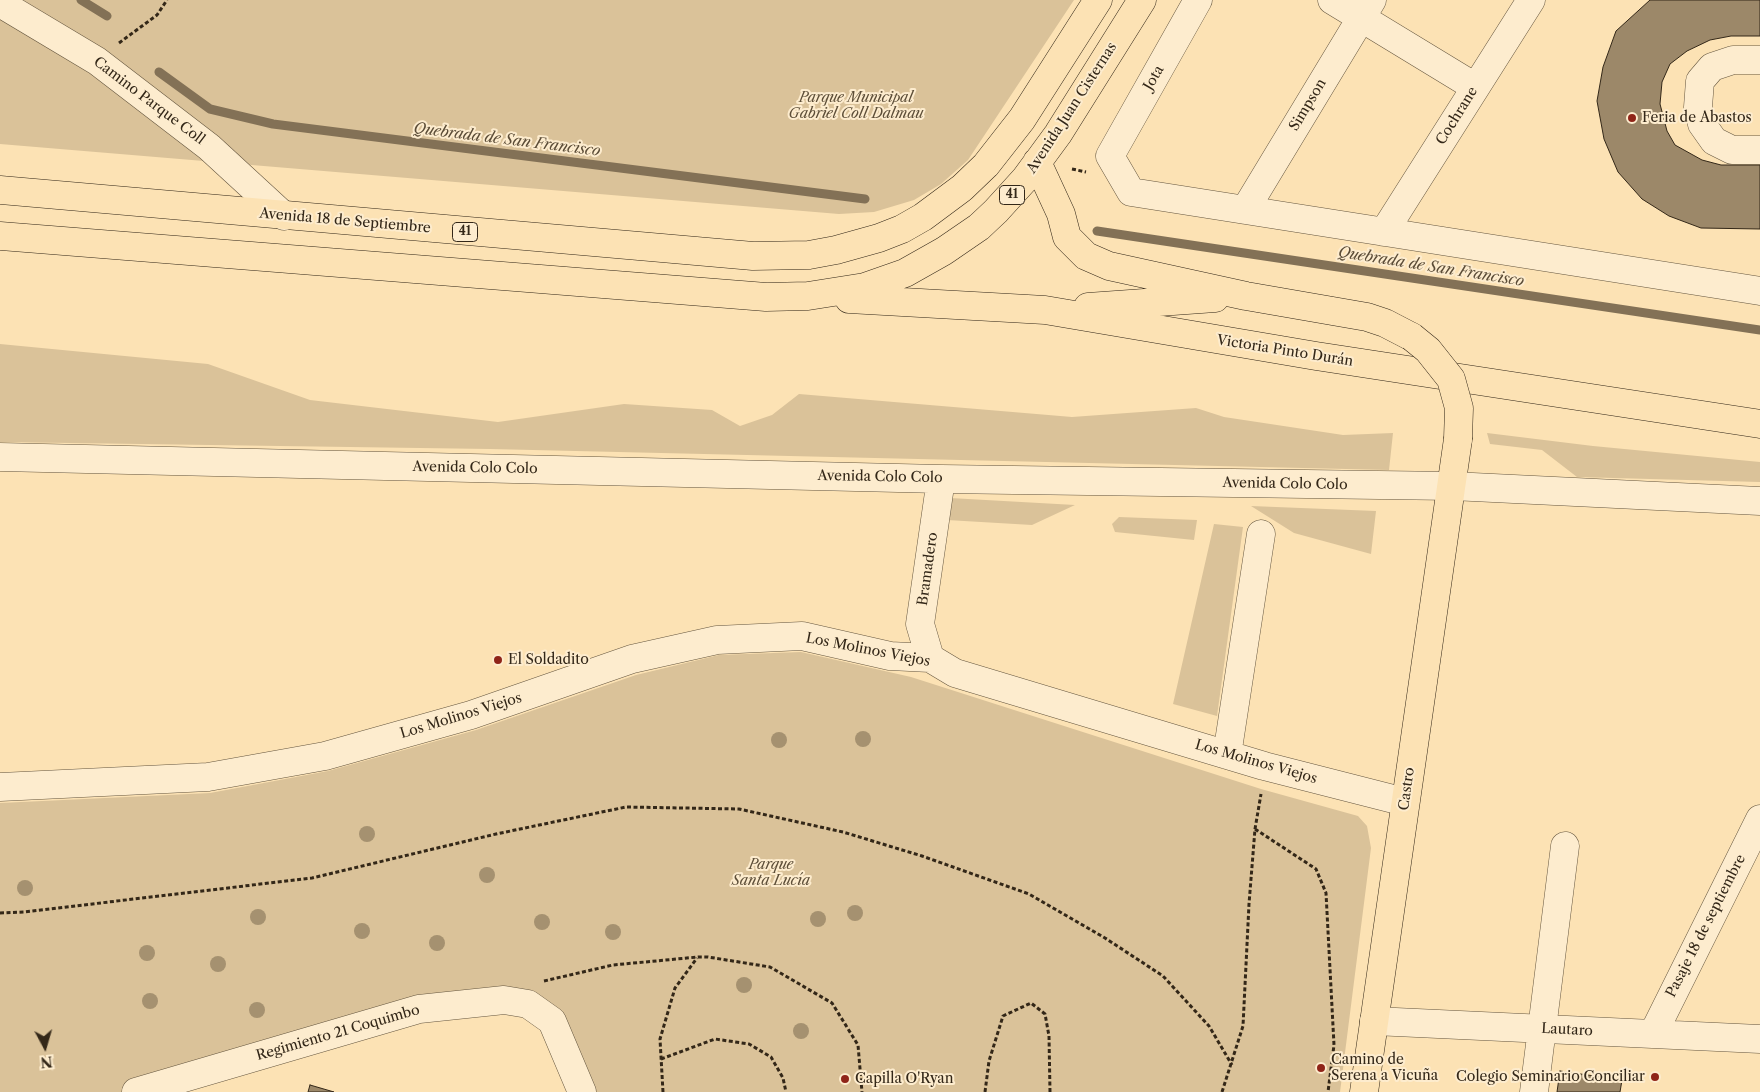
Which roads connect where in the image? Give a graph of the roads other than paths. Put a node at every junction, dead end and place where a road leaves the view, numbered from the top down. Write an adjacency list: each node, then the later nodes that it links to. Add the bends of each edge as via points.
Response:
1 (1098, 0): 14 (main road, Avenida 18 de Septiembre / 41, via 1008,140 962,188 902,229 858,245 810,255 773,256)
2 (1142, 0): 11 (main road, Avenida Juan Cisternas / 41)
3 (1198, 0): 13 (street, Jota, via 1110,156 1131,192)
4 (1332, 0): 7 (street)
5 (1531, 0): 9 (street, Cochrane)
6 (0, 3): 14 (street, Camino Parque Coll, via 97,61 209,147)
7 (1366, 10): 9 (street); 13 (street, Simpson)
8 (1760, 60): 10 (street, via 1733,60 1712,67 1700,81 1698,107 1702,124 1714,141 1732,150)
9 (1475, 87): 15 (street, Cochrane)
10 (1760, 150)
11 (1037, 162): 18 (main road, Avenida Juan Cisternas / 41, via 996,211 944,251 885,281 837,293); 19 (main road, via 1068,237 1086,256 1109,266)
12 (0, 190): 14 (main road, Avenida 18 de Septiembre / 41)
13 (1245, 210): 15 (street)
14 (284, 216)
15 (1384, 232): 17 (street)
16 (0, 236): 18 (main road, 41, via 682,291 766,297)
17 (1760, 291)
18 (808, 296): 20 (main road, Victoria Pinto Durán)
19 (1246, 296): 20 (main road); 24 (main road, Castro, bridge, via 1367,317 1412,337 1428,350 1451,379 1459,408)
20 (1045, 310): 21 (main road, Victoria Pinto Durán, via 1316,356)
21 (1760, 424)
22 (0, 457): 23 (street, Avenida Colo Colo)
23 (941, 479): 24 (street, Avenida Colo Colo); 27 (street, Bramadero, via 920,624)
24 (1452, 486): 25 (street, Avenida Colo Colo); 30 (main road, Castro)
25 (1760, 501)
26 (1261, 534): 28 (street)
27 (930, 658): 28 (street, Los Molinos Viejos, via 955,673); 29 (street, Los Molinos Viejos, via 890,656 802,636 717,640 632,659 471,715 325,756 208,778)
28 (1227, 755): 30 (street, Los Molinos Viejos)
29 (0, 787)
30 (1405, 802): 33 (main road, Castro)
31 (1760, 819): 35 (street, Pasaje 18 de septiembre)
32 (1565, 846): 34 (street)
33 (1374, 1020): 34 (street, Lautaro); 39 (main road, Castro)
34 (1542, 1028): 35 (street, Lautaro); 40 (street)
35 (1653, 1034): 36 (street, Lautaro)
36 (1760, 1039)
37 (136, 1092): 38 (street, Regimiento 21 Coquimbo, via 418,1009 504,1000 528,1004 552,1021)
38 (582, 1092)
39 (1364, 1092)
40 (1534, 1092)

